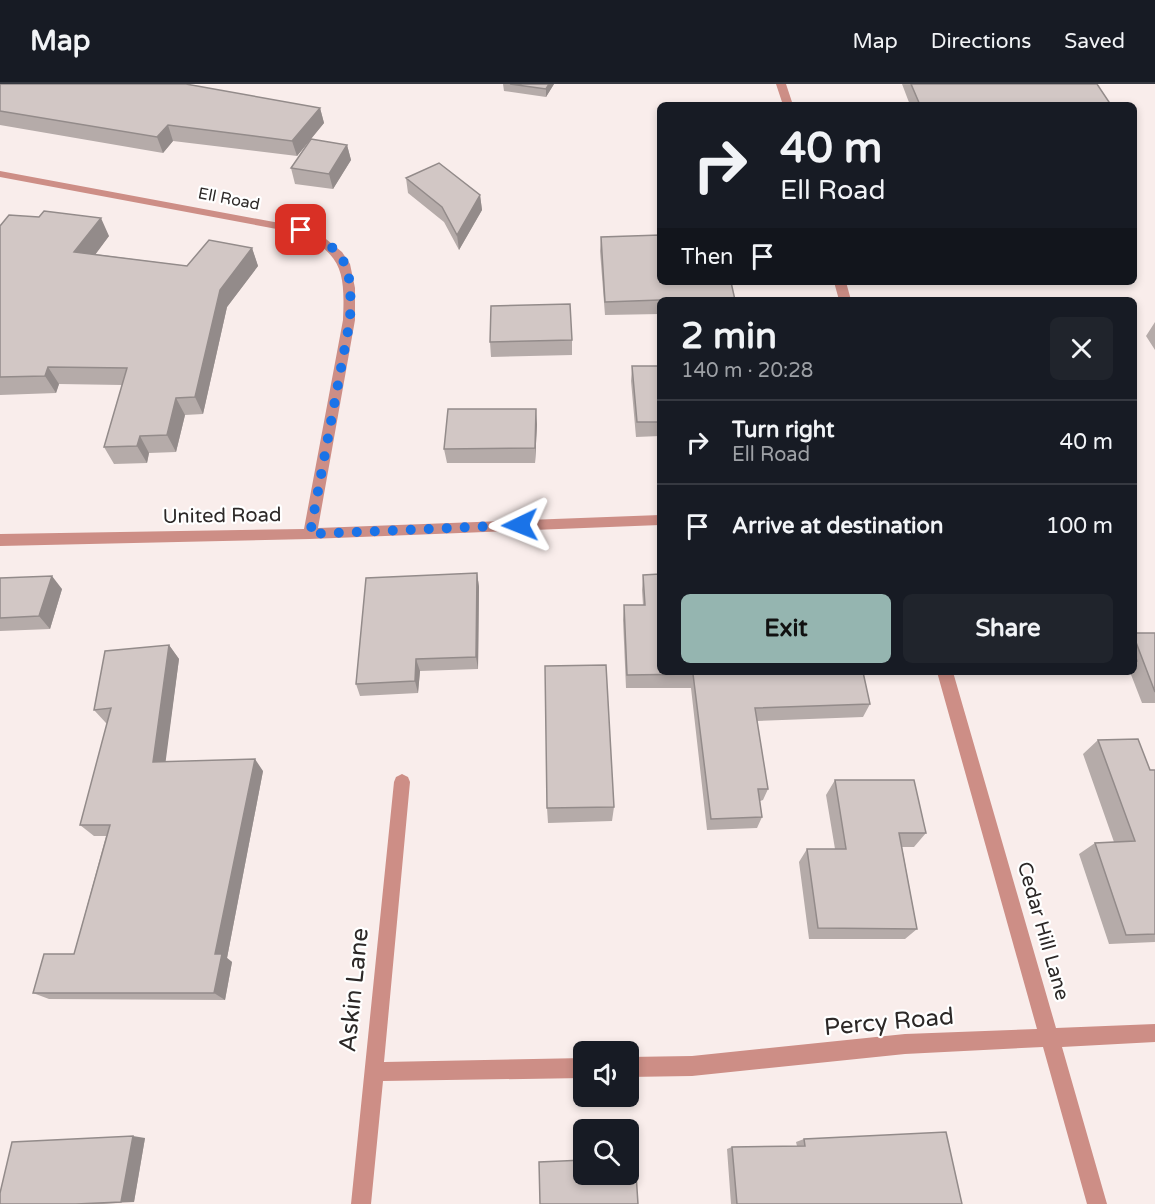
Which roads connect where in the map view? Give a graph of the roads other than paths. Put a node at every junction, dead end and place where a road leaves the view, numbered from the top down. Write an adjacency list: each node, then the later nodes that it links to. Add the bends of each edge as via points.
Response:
1 (781, 84): 2 (street)
2 (787, 102)
3 (0, 174): 5 (street, Ell Road, via 301,230 338,250 348,267 350,320)
4 (657, 520): 5 (street, United Road)
5 (310, 534): 6 (street, United Road)
6 (0, 540)
7 (946, 675): 10 (street, Cedar Hill Lane)
8 (402, 782): 13 (street, Askin Lane)
9 (1155, 1033): 10 (street, Percy Road)
10 (1051, 1037): 11 (street, Percy Road, via 905,1044 692,1066); 15 (street, Cedar Hill Lane)
11 (639, 1067)
12 (573, 1068): 13 (street)
13 (372, 1072): 14 (street, Askin Lane)
14 (360, 1204)
15 (1097, 1204)

